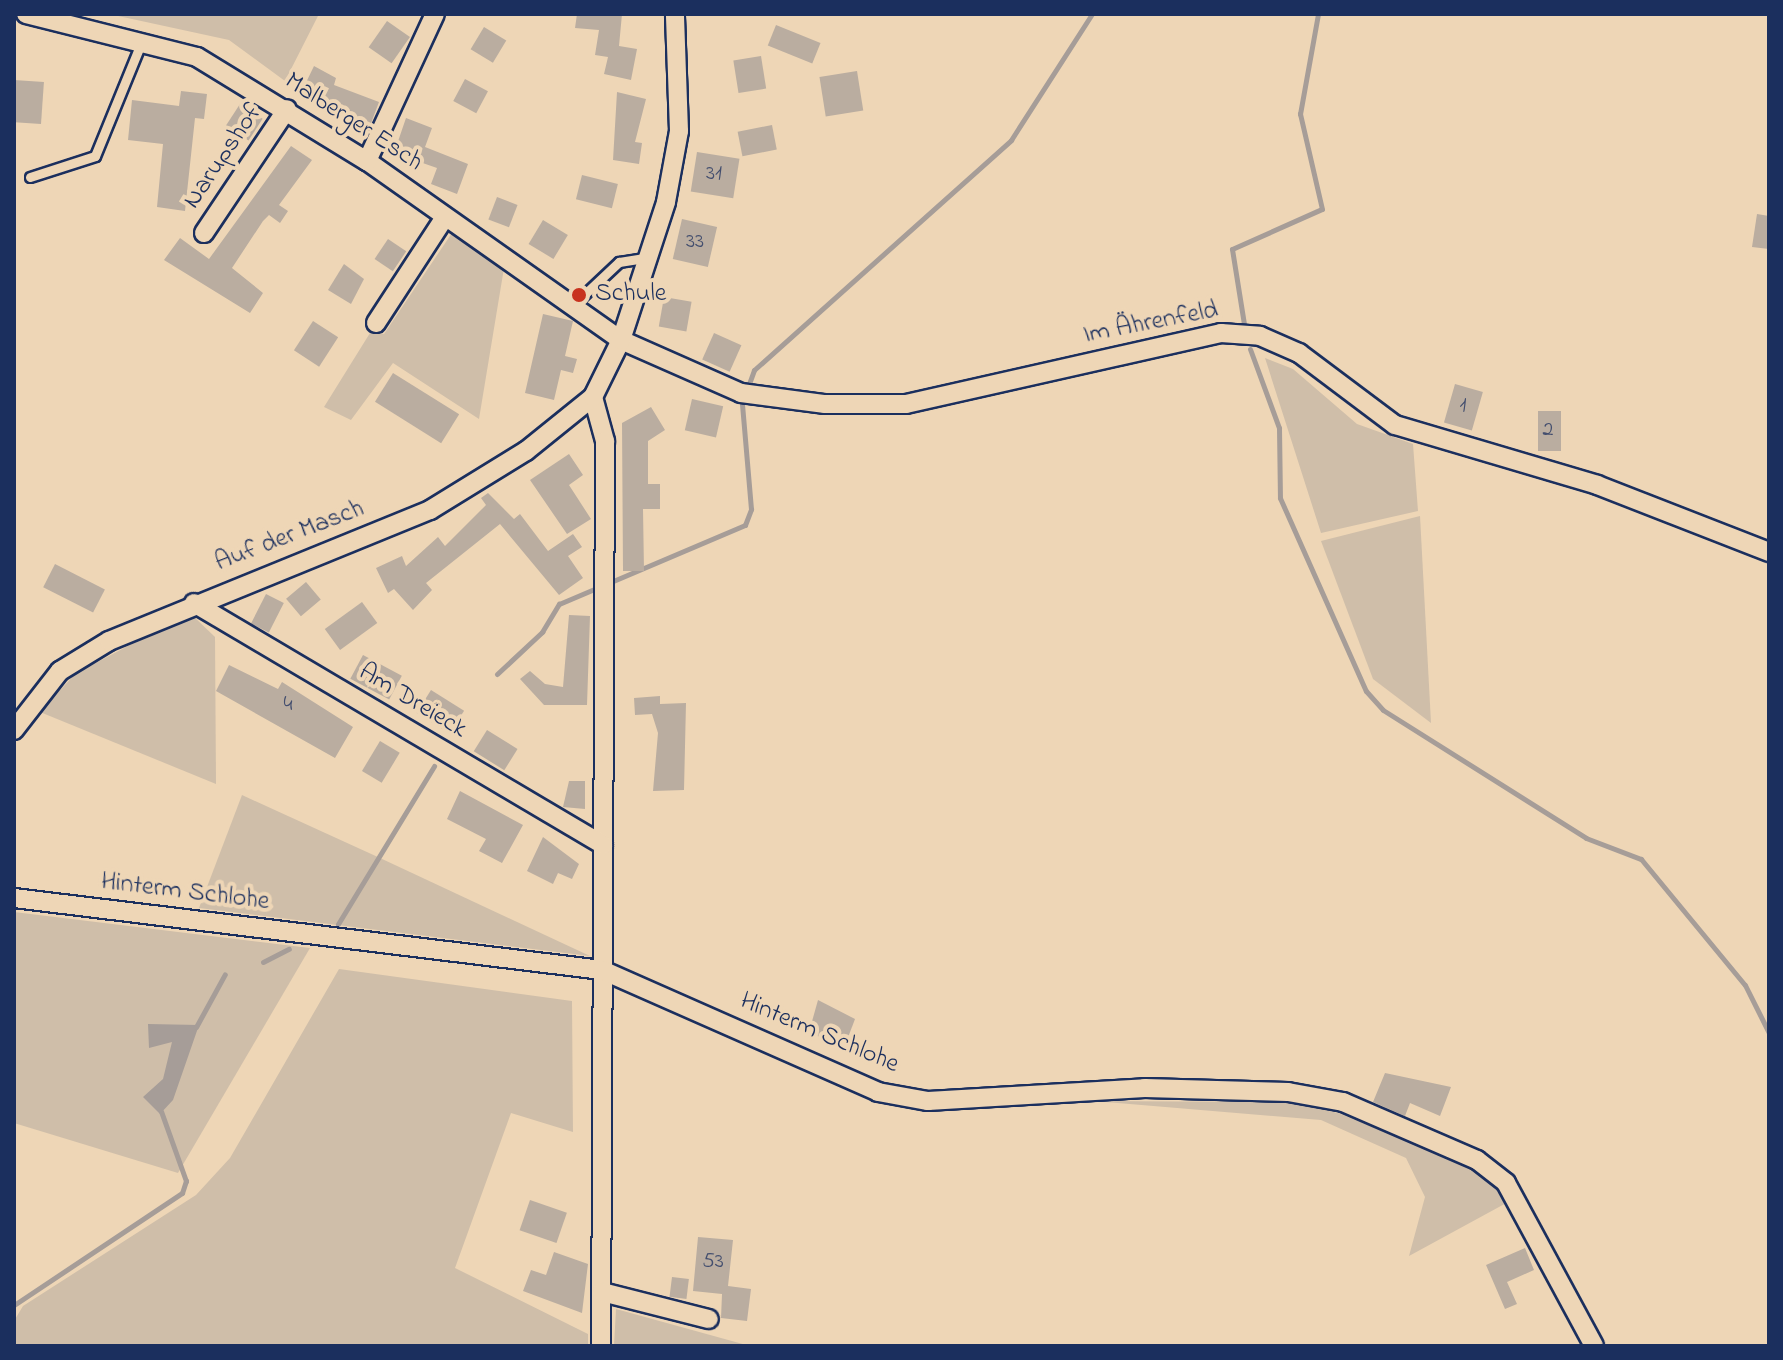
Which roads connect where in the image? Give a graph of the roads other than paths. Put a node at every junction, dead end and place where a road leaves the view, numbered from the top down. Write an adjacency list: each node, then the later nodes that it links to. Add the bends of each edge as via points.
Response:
1 (26, 14): 4 (street, Malberger Esch)
2 (435, 14): 6 (street)
3 (675, 14): 10 (street, via 679,131 666,202)
4 (141, 43): 5 (street, Malberger Esch, via 197,57); 7 (lane, via 95,156)
5 (287, 109): 6 (street, Malberger Esch); 9 (street, Narupshof)
6 (367, 161): 8 (street, Malberger Esch)
7 (30, 177)
8 (445, 217): 11 (street, Malberger Esch); 12 (street)
9 (204, 233)
10 (643, 258): 11 (lane, via 619,262); 13 (street)
11 (571, 307): 13 (street, Malberger Esch)
12 (376, 323)
13 (621, 340): 14 (street); 15 (street, Im Ährenfeld, via 749,394 906,404 1221,333 1260,336 1299,353 1395,425 1597,485)
14 (593, 397): 16 (street, Auf der Masch, via 526,451 430,510); 18 (street, via 605,441)
15 (1769, 552)
16 (194, 603): 17 (street, Auf der Masch, via 60,671); 18 (street, Am Dreieck)
17 (14, 730)
18 (603, 845): 20 (street)
19 (14, 898): 20 (street, Hinterm Schlohe)
20 (602, 970): 21 (street); 24 (street, Hinterm Schlohe, via 878,1092 953,1103 1145,1088 1288,1092 1343,1102 1477,1160 1506,1183)
21 (602, 1292): 22 (street); 23 (street)
22 (709, 1319)
23 (601, 1346)
24 (1594, 1346)

